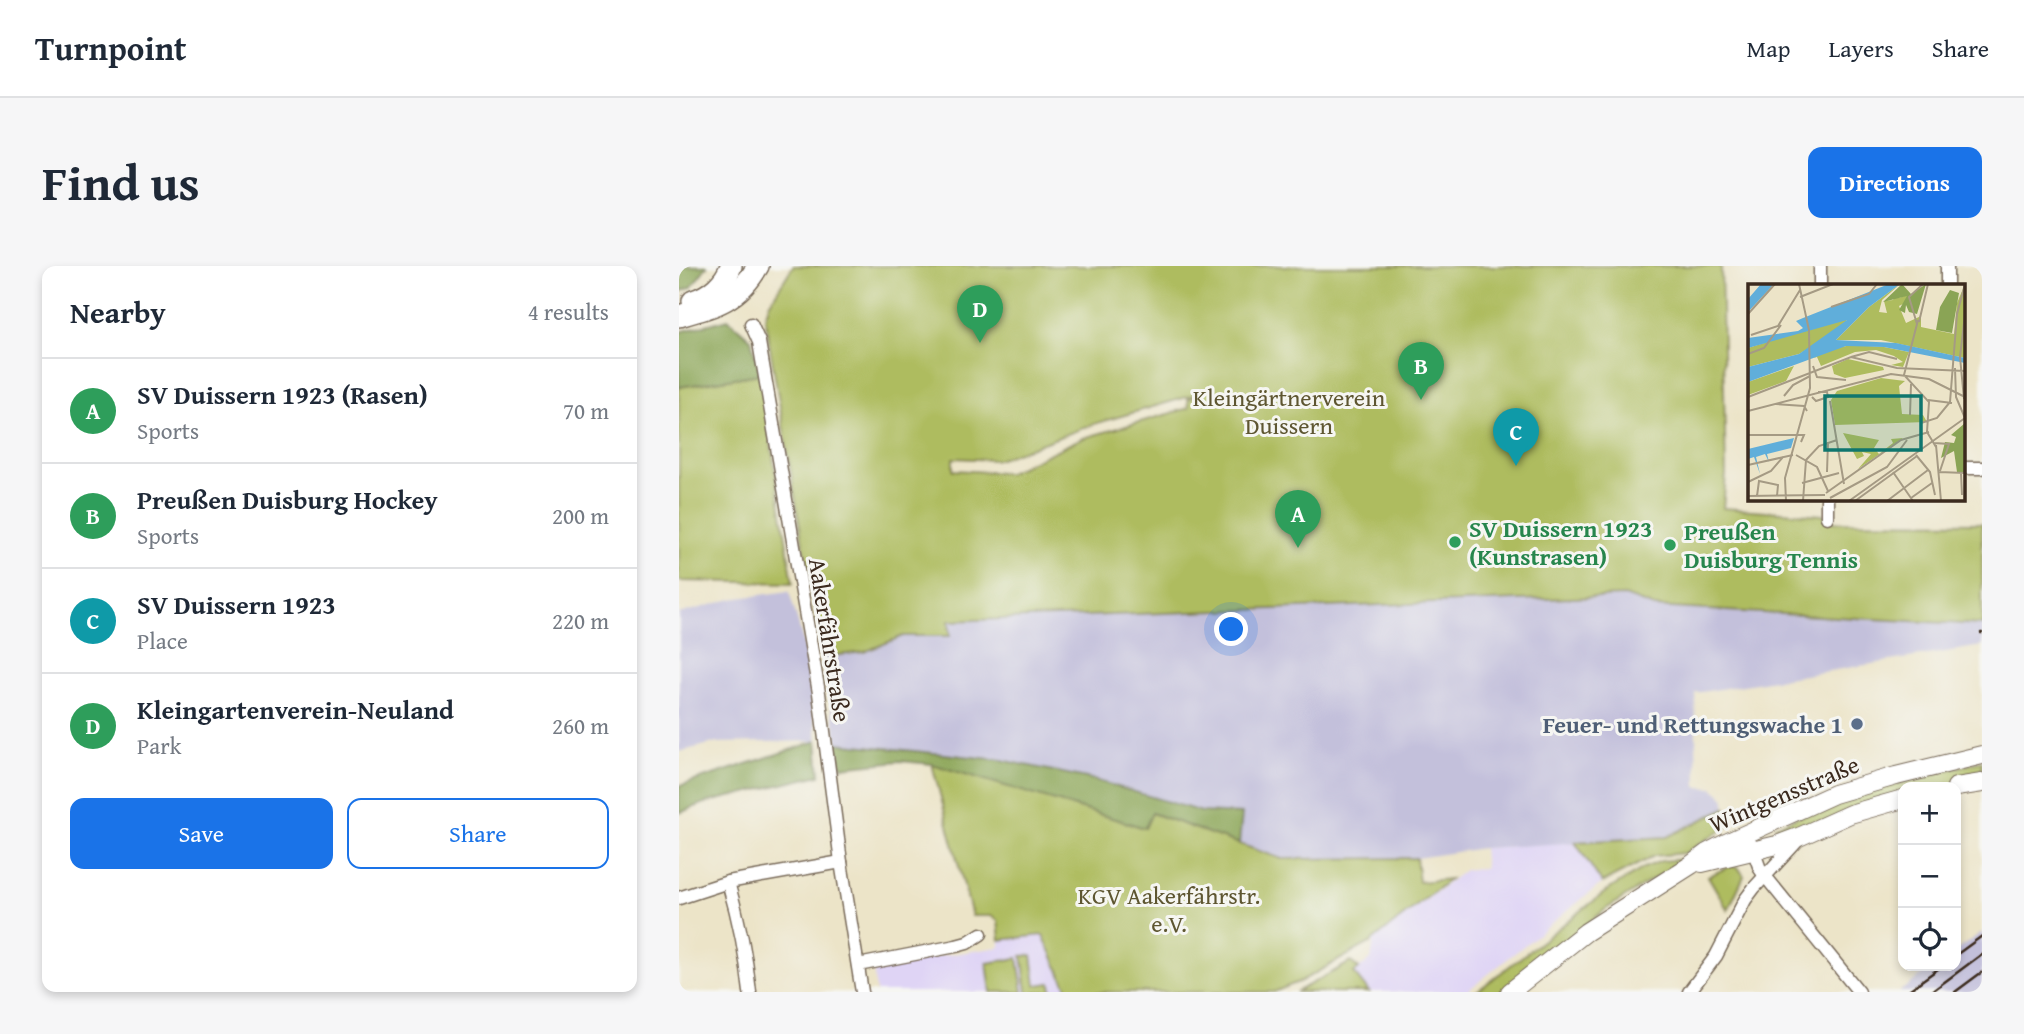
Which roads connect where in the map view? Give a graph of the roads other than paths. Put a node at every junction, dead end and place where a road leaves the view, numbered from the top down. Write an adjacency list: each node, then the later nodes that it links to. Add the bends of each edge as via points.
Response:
1 (731, 266): 7 (highway, via 717,288)
2 (758, 266): 8 (highway, via 732,296)
3 (1820, 266): 5 (street)
4 (1947, 266): 6 (street)
5 (1820, 284)
6 (1947, 284)
7 (679, 306)
8 (679, 316)
9 (751, 324): 18 (street, Aakerfährstraße, via 759,341 817,682)
10 (1827, 500): 11 (street)
11 (1827, 517)
12 (1982, 755): 17 (main road, Wintgensstraße, via 1834,794)
13 (1982, 783): 14 (main road)
14 (1961, 786)
15 (1898, 800): 16 (main road, Wintgensstraße, via 1850,814)
16 (1801, 836): 17 (main road, Wintgensstraße); 19 (street)
17 (1750, 842): 19 (street); 26 (main road, Wintgensstraße, via 1707,853 1586,932)
18 (841, 862): 20 (street); 23 (street, Aakerfährstraße)
19 (1765, 876): 27 (street, via 1745,900 1721,947); 28 (street)
20 (728, 882): 21 (street); 24 (street, via 746,951)
21 (679, 898)
22 (981, 934): 23 (street, via 956,946)
23 (857, 965): 25 (street, Aakerfährstraße)
24 (750, 992)
25 (862, 992)
26 (1510, 992)
27 (1689, 992)
28 (1859, 992)

